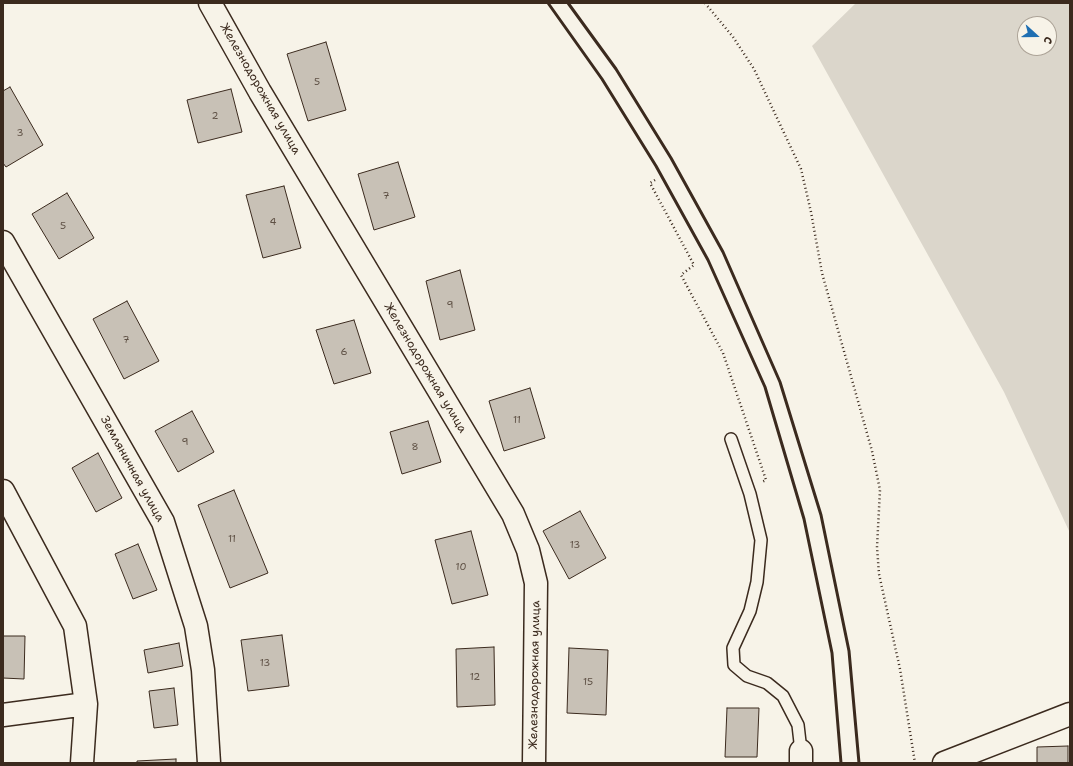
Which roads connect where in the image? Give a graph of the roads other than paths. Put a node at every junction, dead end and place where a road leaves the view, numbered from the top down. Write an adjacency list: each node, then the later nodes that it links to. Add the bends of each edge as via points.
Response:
1 (210, 3): 11 (street, Железнодорожная улица, via 264,99 513,514 528,550 536,583)
2 (3, 242): 10 (street, Земляничная улица, via 163,522 196,626 203,670)
3 (732, 439): 8 (lane, via 750,494 761,540 757,582 750,611 733,648 734,665 747,676 767,683 783,696 798,725)
4 (5, 499): 5 (street, via 75,626)
5 (86, 704): 7 (street); 9 (street)
6 (1070, 714): 12 (street)
7 (3, 715)
8 (801, 757)
9 (82, 763)
10 (209, 763)
11 (534, 763)
12 (944, 763)

